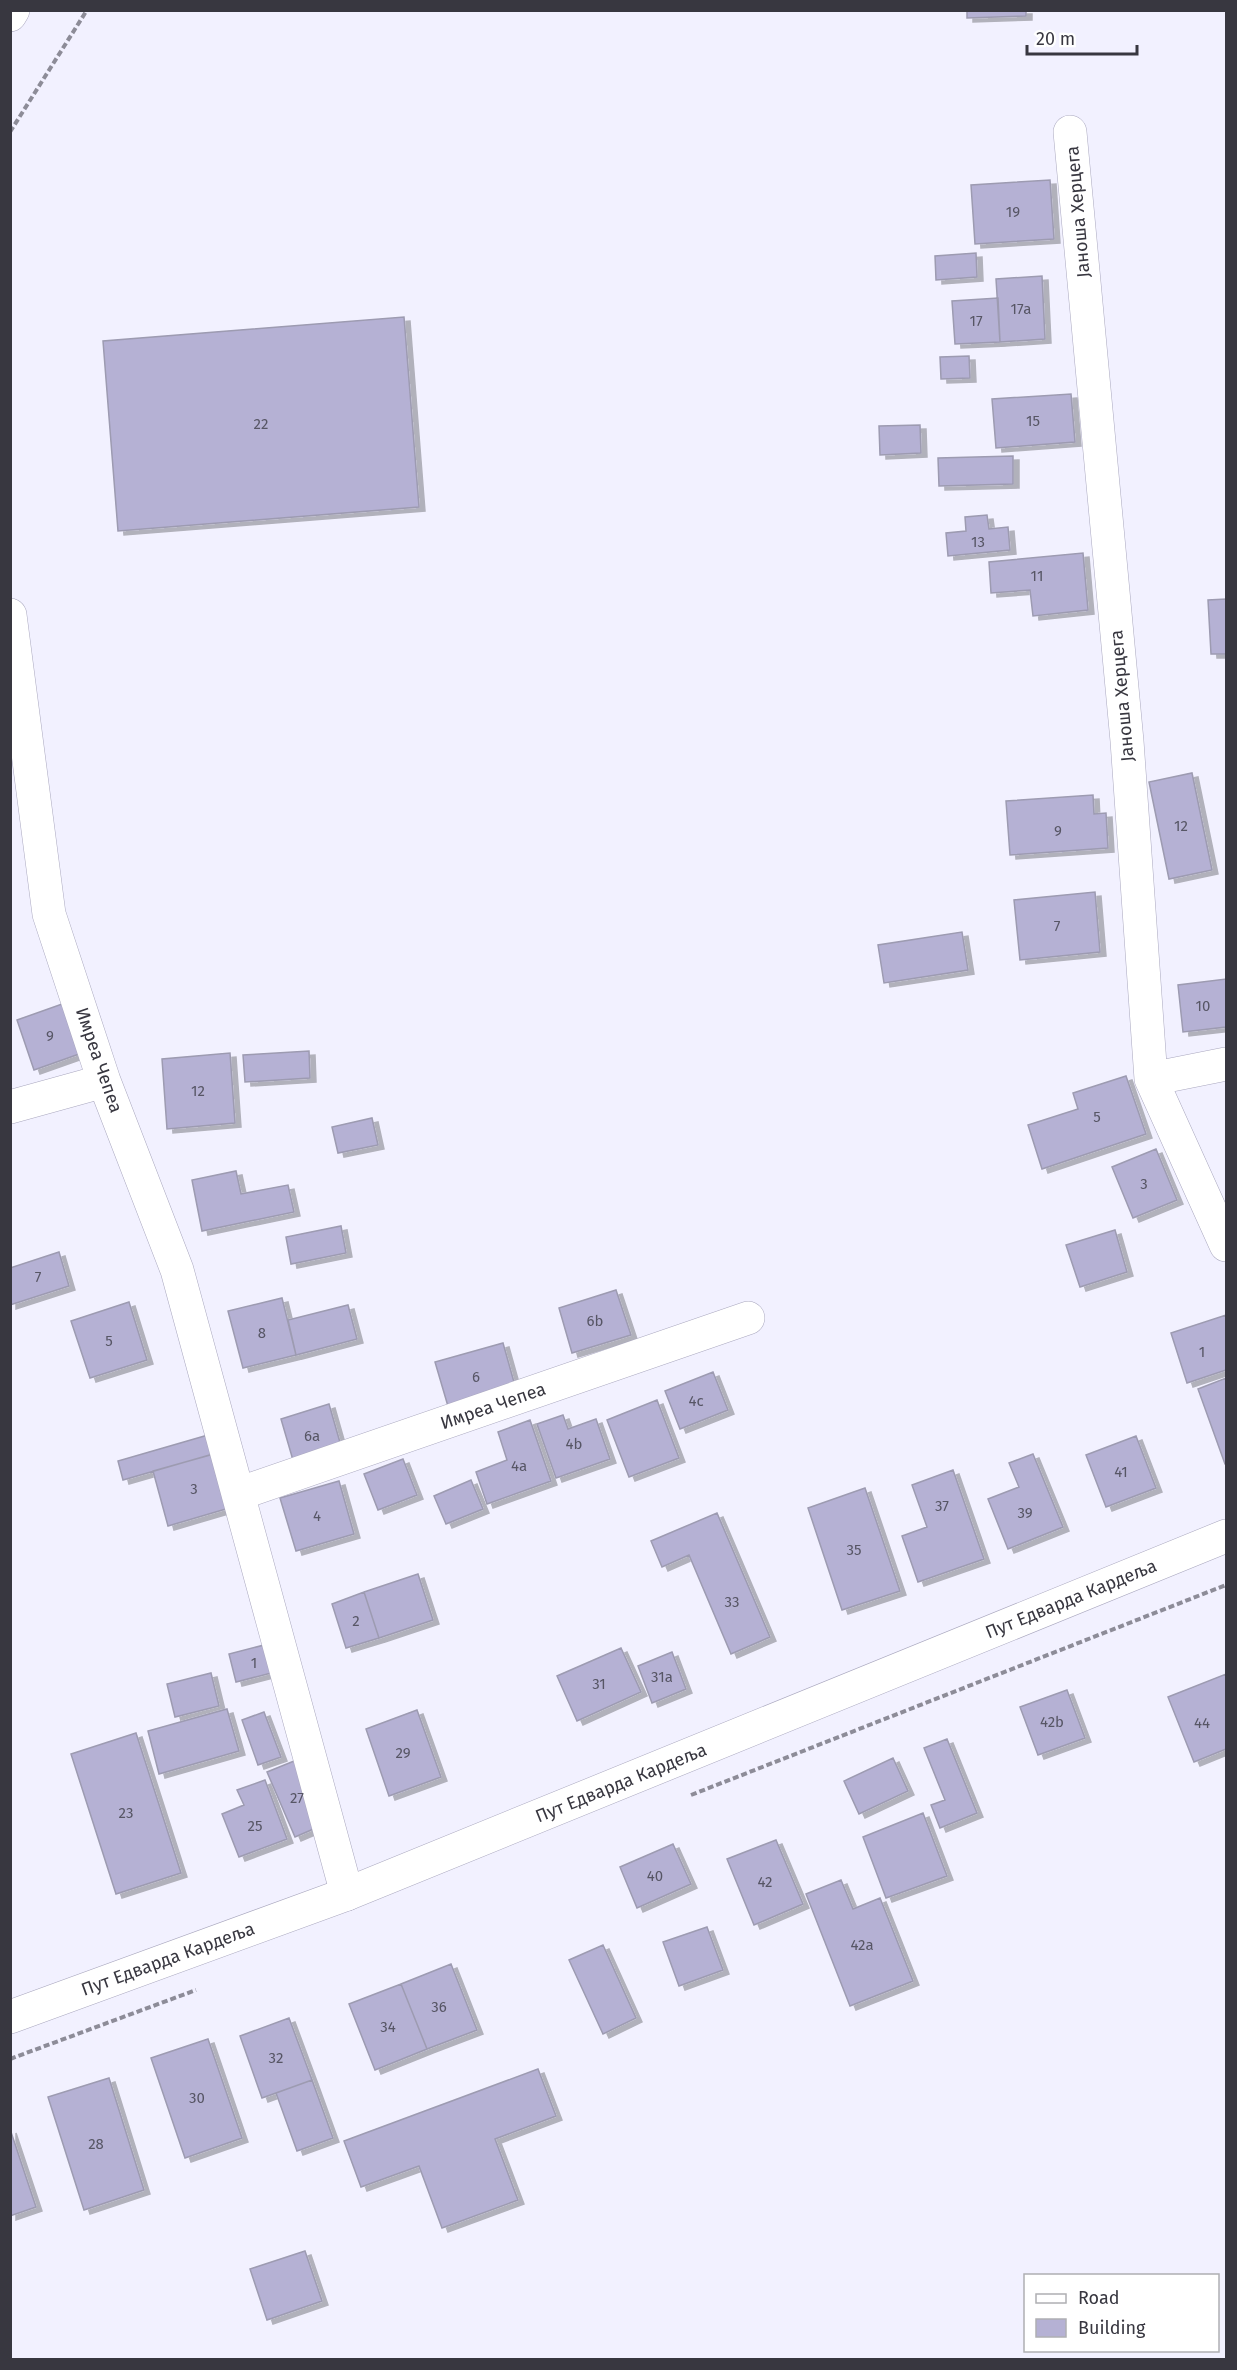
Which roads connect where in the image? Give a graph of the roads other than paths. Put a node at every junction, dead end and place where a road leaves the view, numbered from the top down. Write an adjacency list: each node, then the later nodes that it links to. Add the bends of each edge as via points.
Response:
1 (13, 10): 2 (street)
2 (10, 15)
3 (1070, 132): 6 (street, Јаноша Херцега, via 1127,741)
4 (10, 615): 7 (street, Имреа Чепеа, via 49,914)
5 (1227, 1064): 6 (street)
6 (1151, 1079): 9 (street, Јаноша Херцега)
7 (104, 1081): 8 (street); 11 (street, Имреа Чепеа, via 177,1270)
8 (10, 1107)
9 (1227, 1245)
10 (748, 1318): 11 (street, Имреа Чепеа)
11 (238, 1494): 13 (street, Имреа Чепеа)
12 (1227, 1536): 13 (street, Пут Едварда Кардеља)
13 (347, 1894): 14 (street, Пут Едварда Кардеља)
14 (10, 2017)

